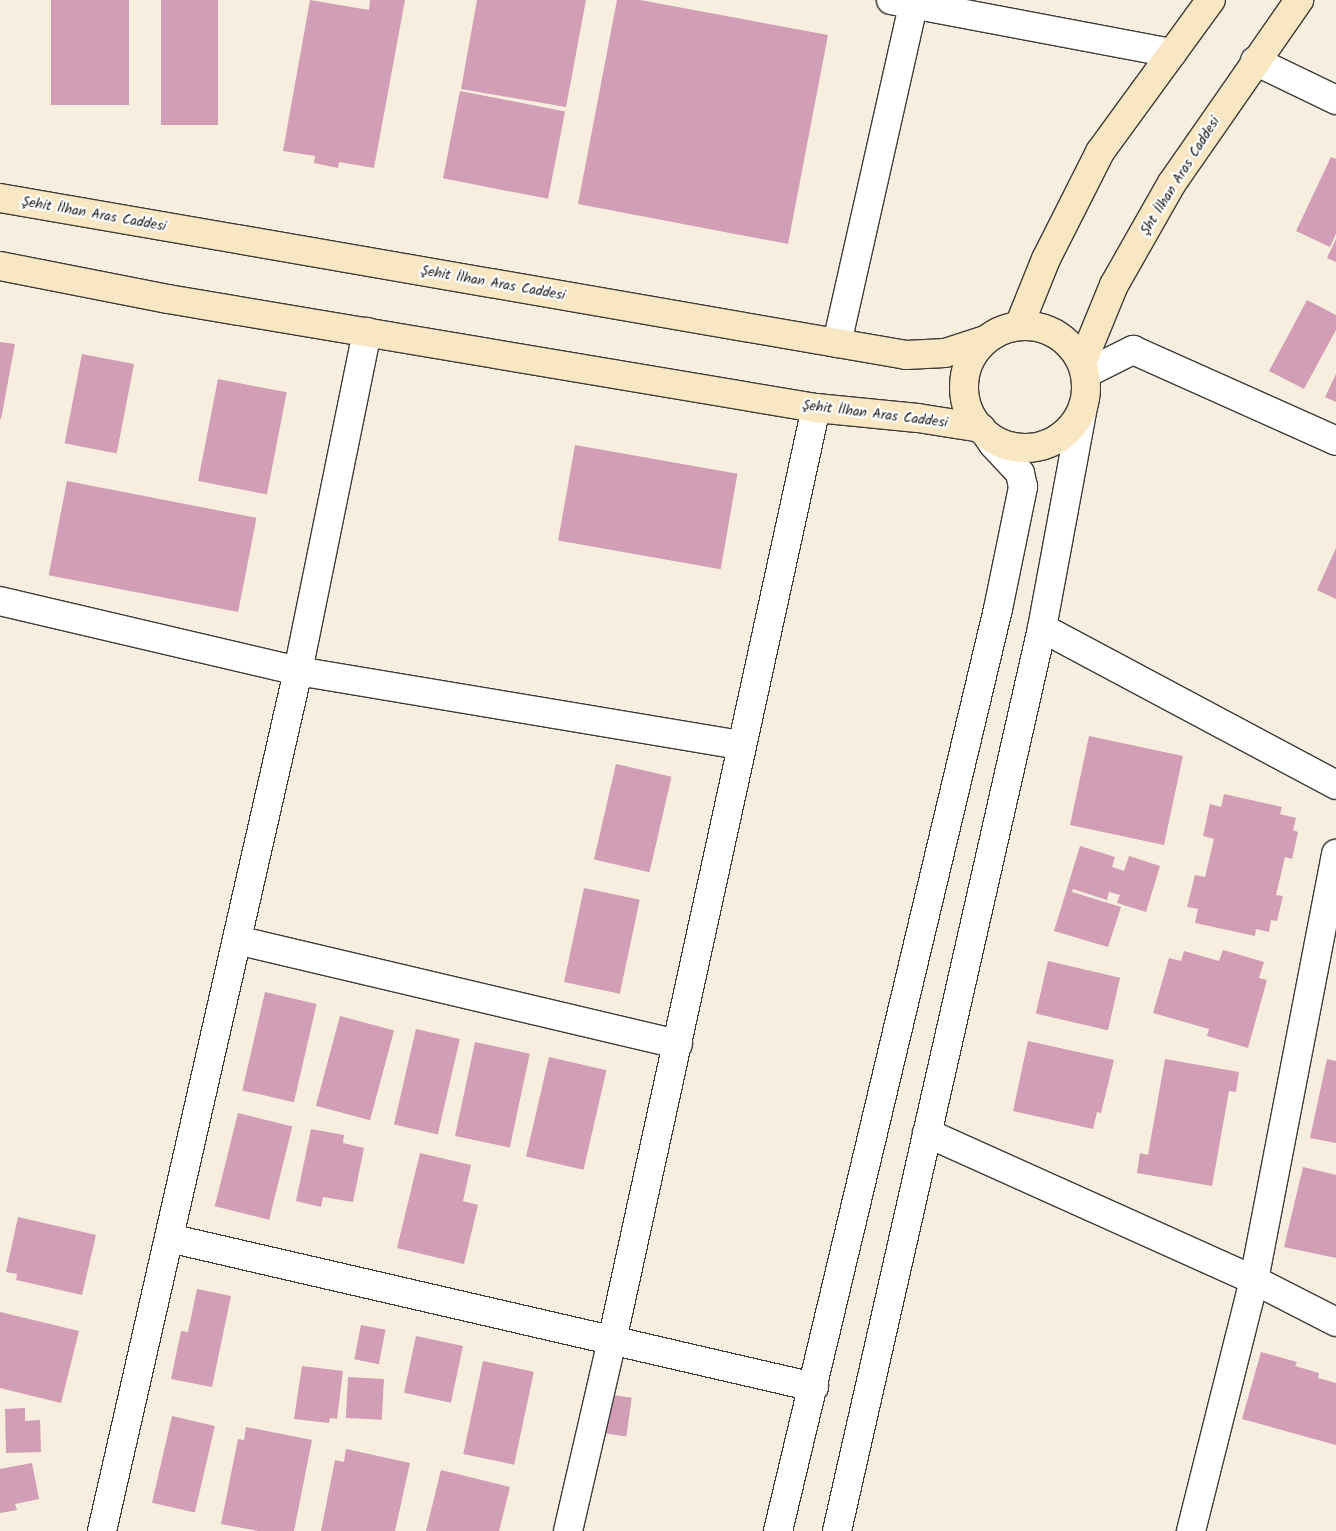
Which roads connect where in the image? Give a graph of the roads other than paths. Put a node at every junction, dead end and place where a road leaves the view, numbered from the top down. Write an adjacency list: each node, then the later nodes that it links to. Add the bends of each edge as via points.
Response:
1 (1210, 0): 4 (main road)
2 (1299, 0): 5 (main road, Şht İlhan Aras Caddesi)
3 (906, 1): 4 (street); 12 (street)
4 (1172, 53): 9 (main road, via 1100,152 1046,260)
5 (1255, 61): 6 (street); 13 (main road, Şht İlhan Aras Caddesi, via 1172,182 1114,285)
6 (1336, 100)
7 (0, 198): 12 (main road, Şehit İlhan Aras Caddesi)
8 (0, 266): 10 (main road, Şehit İlhan Aras Caddesi, via 168,299)
9 (1019, 326): 11 (main road, via 1001,330); 13 (main road, via 1049,330 1063,338 1074,349)
10 (366, 332): 15 (main road, Şehit İlhan Aras Caddesi); 20 (street)
11 (985, 340): 12 (main road, Şehit İlhan Aras Caddesi, via 945,353 906,355); 16 (main road, via 974,354 964,388 967,406)
12 (837, 343)
13 (1083, 369): 14 (main road, via 1086,391); 17 (street, via 1134,350)
14 (1083, 407): 16 (main road, via 1064,434 1034,448 1017,448 1001,443); 19 (street)
15 (816, 408): 16 (main road, Şehit İlhan Aras Caddesi, via 918,418); 21 (street)
16 (984, 431): 31 (street, via 1020,473 1024,487)
17 (1336, 441)
18 (0, 601): 20 (street)
19 (1042, 628): 22 (street); 26 (street)
20 (298, 671): 21 (street); 24 (street)
21 (742, 745): 25 (street)
22 (1336, 785)
23 (1336, 854): 28 (street)
24 (236, 940): 25 (street); 27 (street)
25 (678, 1044): 30 (street)
26 (927, 1133): 28 (street); 35 (street)
27 (169, 1238): 30 (street); 32 (street)
28 (1254, 1280): 29 (street); 36 (street)
29 (1336, 1322)
30 (612, 1342): 31 (street); 33 (street)
31 (814, 1387): 34 (street)
32 (102, 1531)
33 (568, 1531)
34 (778, 1531)
35 (837, 1531)
36 (1191, 1531)

